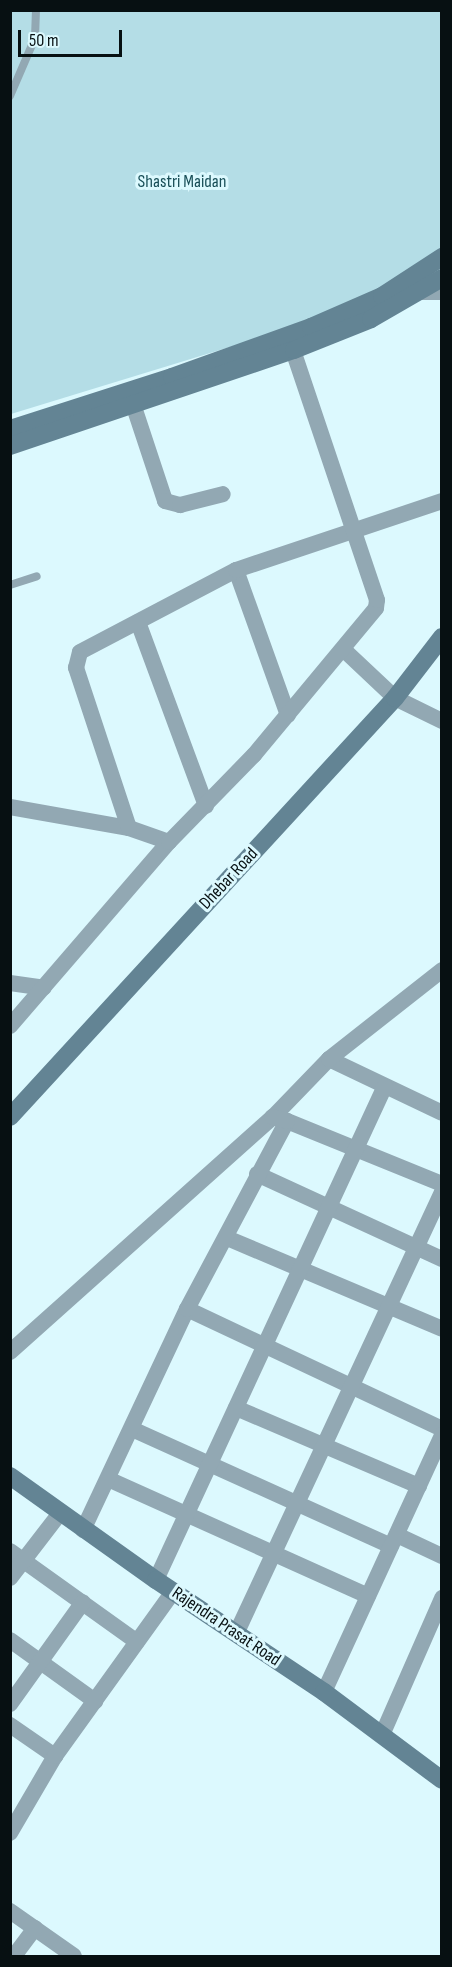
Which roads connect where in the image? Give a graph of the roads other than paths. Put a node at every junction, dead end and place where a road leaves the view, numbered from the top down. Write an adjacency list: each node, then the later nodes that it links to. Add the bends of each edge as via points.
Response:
1 (36, 10): 2 (lane, via 35,38)
2 (10, 96)
3 (441, 257): 7 (street, via 382,296)
4 (441, 278): 5 (street)
5 (422, 292): 6 (street); 7 (street)
6 (441, 292)
7 (291, 343): 8 (street); 9 (street); 13 (street)
8 (133, 404): 10 (street); 11 (street, via 165,501 180,505)
9 (10, 429)
10 (10, 446)
11 (223, 494)
12 (441, 501): 13 (street)
13 (355, 532): 14 (street); 19 (street, via 376,608)
14 (236, 570): 17 (street); 21 (street)
15 (37, 576): 16 (lane)
16 (10, 585)
17 (138, 622): 23 (street); 25 (street, via 80,652 76,660)
18 (441, 637): 20 (street, Dhebar Road)
19 (343, 650): 20 (street); 21 (street)
20 (395, 698): 22 (street); 34 (street, Dhebar Road)
21 (288, 715): 23 (street)
22 (441, 721)
23 (206, 806): 26 (street)
24 (10, 807): 25 (street)
25 (129, 828): 26 (street)
26 (169, 842): 29 (street)
27 (440, 973): 31 (street)
28 (10, 983): 29 (street)
29 (44, 988): 30 (street)
30 (10, 1026)
31 (329, 1059): 32 (street); 35 (street)
32 (385, 1086): 33 (street); 36 (street)
33 (441, 1113)
34 (10, 1117)
35 (280, 1119): 36 (street); 37 (street); 49 (street)
36 (357, 1146): 38 (street); 40 (street)
37 (258, 1174): 40 (street); 41 (street)
38 (441, 1184)
39 (441, 1192): 42 (street)
40 (331, 1206): 42 (street); 44 (street)
41 (227, 1238): 44 (street); 46 (street)
42 (417, 1247): 43 (street); 45 (street)
43 (441, 1258)
44 (300, 1267): 45 (street); 48 (street)
45 (389, 1307): 47 (street); 50 (street)
46 (187, 1309): 48 (street); 52 (street)
47 (441, 1329)
48 (264, 1346): 50 (street); 51 (street)
49 (10, 1352)
50 (352, 1387): 53 (street); 55 (street)
51 (236, 1408): 55 (street); 56 (street)
52 (132, 1429): 56 (street); 58 (street)
53 (441, 1429)
54 (441, 1435): 59 (street)
55 (323, 1448): 59 (street); 60 (street)
56 (210, 1464): 60 (street); 62 (street)
57 (10, 1476): 61 (street, Rajendra Prasat Road)
58 (108, 1479): 62 (street); 63 (street)
59 (419, 1486): 64 (street)
60 (296, 1505): 64 (street); 66 (street)
61 (60, 1513): 63 (street, Rajendra Prasat Road); 65 (street)
62 (186, 1516): 66 (street); 69 (street)
63 (83, 1530): 69 (street, Rajendra Prasat Road)
64 (394, 1540): 67 (street); 71 (street)
65 (17, 1555): 68 (street); 73 (street)
66 (273, 1556): 71 (street); 74 (street)
67 (441, 1556)
68 (10, 1578)
69 (156, 1580): 70 (street, Rajendra Prasat Road)
70 (173, 1592): 74 (street, Rajendra Prasat Road); 76 (street)
71 (368, 1596): 78 (street)
72 (441, 1598): 82 (street)
73 (82, 1602): 76 (street); 77 (street)
74 (236, 1634): 78 (street, Rajendra Prasat Road)
75 (10, 1640): 77 (street)
76 (137, 1642): 79 (street)
77 (42, 1663): 79 (street); 80 (street)
78 (324, 1692): 82 (street, Rajendra Prasat Road)
79 (95, 1701): 83 (street)
80 (10, 1704)
81 (10, 1725): 83 (street)
82 (382, 1735): 84 (street, Rajendra Prasat Road)
83 (55, 1756): 85 (street)
84 (441, 1780)
85 (13, 1826)
86 (10, 1911): 87 (street)
87 (35, 1928): 88 (street); 89 (street)
88 (14, 1956)
89 (74, 1956)

